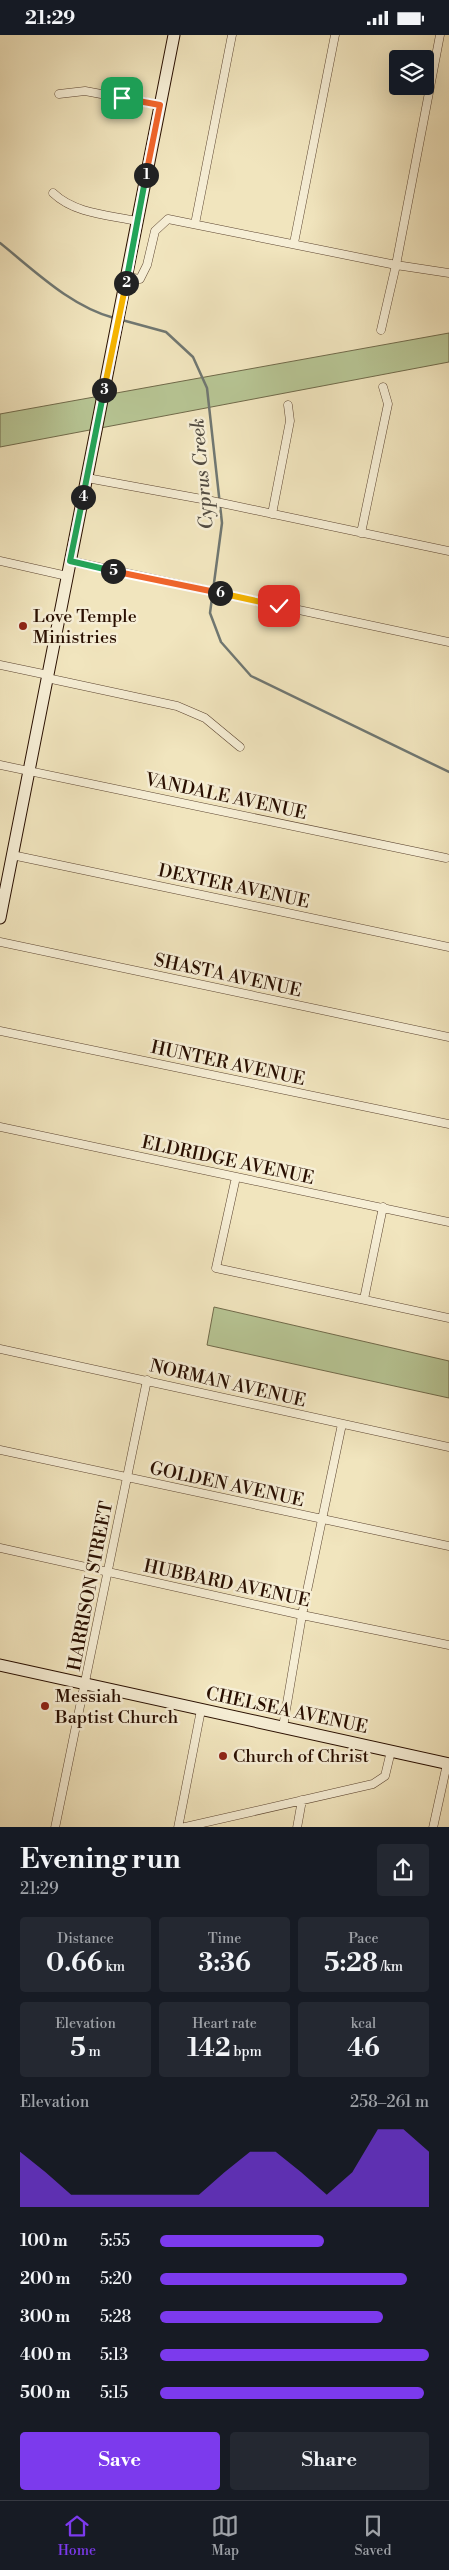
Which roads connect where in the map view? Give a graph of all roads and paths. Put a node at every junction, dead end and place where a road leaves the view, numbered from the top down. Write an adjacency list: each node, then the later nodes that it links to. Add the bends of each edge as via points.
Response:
1 (174, 35): 6 (main road)
2 (232, 35): 9 (street)
3 (335, 35): 10 (street)
4 (440, 35): 11 (street)
5 (59, 94): 6 (street, via 85,91)
6 (160, 105): 8 (main road)
7 (53, 193): 8 (street, via 61,201 83,210)
8 (137, 221): 13 (main road)
9 (195, 224): 10 (street); 13 (street, via 168,219 155,231 147,265 140,279)
10 (294, 243): 11 (street)
11 (396, 265): 12 (street); 14 (street)
12 (449, 273)
13 (126, 277): 17 (main road)
14 (381, 330)
15 (383, 387): 19 (street, via 388,404)
16 (288, 405): 18 (street, via 290,421)
17 (87, 478): 18 (street); 22 (main road)
18 (272, 514): 19 (street)
19 (361, 533): 20 (street)
20 (449, 551)
21 (0, 561): 23 (street)
22 (70, 561): 23 (main road); 24 (street)
23 (67, 576): 26 (main road)
24 (449, 642)
25 (0, 665): 26 (street)
26 (48, 677): 27 (street, via 176,706 205,718); 29 (main road)
27 (240, 747)
28 (0, 765): 29 (street, VANDALE AVENUE)
29 (30, 771): 30 (main road); 31 (street, VANDALE AVENUE)
30 (12, 855): 32 (main road); 35 (street, DEXTER AVENUE)
31 (446, 858)
32 (5, 869): 33 (main road)
33 (0, 918)
34 (0, 942): 37 (street, SHASTA AVENUE)
35 (449, 947)
36 (0, 1031): 38 (street, HUNTER AVENUE)
37 (449, 1037)
38 (449, 1125)
39 (0, 1127): 40 (street, ELDRIDGE AVENUE)
40 (236, 1177): 41 (street, ELDRIDGE AVENUE); 43 (street, via 216,1268)
41 (383, 1207): 42 (street, ELDRIDGE AVENUE); 43 (street)
42 (449, 1222)
43 (364, 1299): 44 (street)
44 (449, 1318)
45 (0, 1349): 46 (street, NORMAN AVENUE)
46 (147, 1380): 47 (street, NORMAN AVENUE); 50 (street, HARRISON STREET)
47 (342, 1425): 48 (street, NORMAN AVENUE); 51 (street)
48 (449, 1447)
49 (0, 1449): 50 (street, GOLDEN AVENUE)
50 (126, 1478): 51 (street, GOLDEN AVENUE); 54 (street, HARRISON STREET)
51 (321, 1519): 52 (street, GOLDEN AVENUE); 55 (street)
52 (449, 1546)
53 (0, 1548): 54 (street, HUBBARD AVENUE)
54 (109, 1572): 55 (street, HUBBARD AVENUE); 58 (street, HARRISON STREET)
55 (302, 1615): 56 (street, HUBBARD AVENUE); 60 (street)
56 (449, 1645)
57 (0, 1665): 58 (main road, CHELSEA AVENUE)
58 (85, 1683): 59 (main road, CHELSEA AVENUE); 64 (street, HARRISON STREET)
59 (201, 1709): 60 (main road, CHELSEA AVENUE); 65 (street)
60 (283, 1727): 61 (main road, CHELSEA AVENUE)
61 (391, 1751): 62 (main road, CHELSEA AVENUE); 63 (street, via 386,1776 373,1784)
62 (448, 1764): 67 (street)
63 (302, 1801): 65 (street); 66 (street)
64 (55, 1827)
65 (180, 1827)
66 (297, 1827)
67 (433, 1827)

